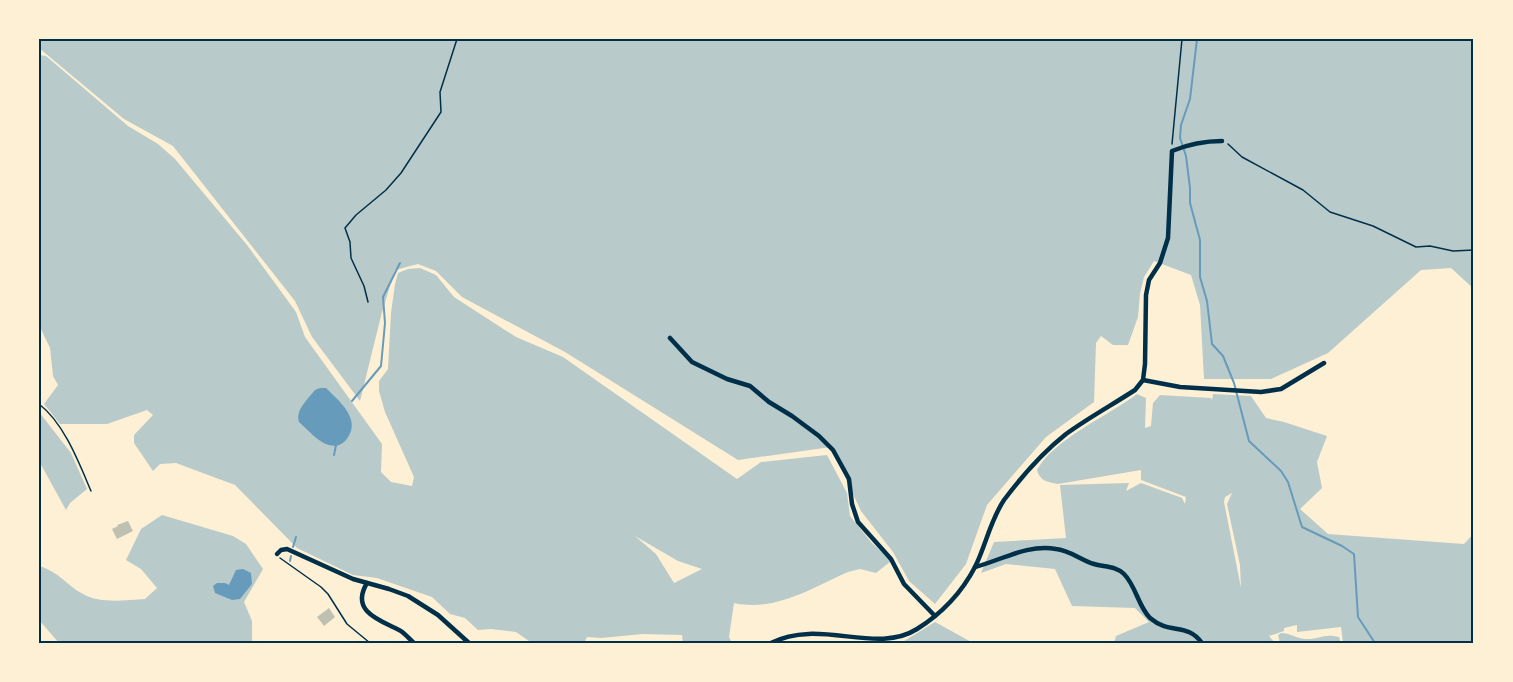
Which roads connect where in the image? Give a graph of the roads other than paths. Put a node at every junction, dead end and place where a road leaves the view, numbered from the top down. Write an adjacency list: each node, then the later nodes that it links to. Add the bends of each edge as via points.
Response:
1 (1222, 141): 4 (street, via 1204,141 1172,151 1168,238 1146,295)
2 (670, 338): 8 (street, via 692,362 750,386 833,450 849,479 858,522 887,554 904,584)
3 (1324, 363): 4 (street, via 1281,389 1261,392 1179,387)
4 (1143, 380): 6 (street, via 1135,390 1066,434 1036,461 992,521)
5 (277, 554): 7 (street, via 287,549)
6 (975, 567): 8 (street, via 957,596); 12 (street, via 1025,550 1064,551 1095,565 1119,570 1130,581 1149,617 1161,626 1192,632)
7 (367, 583): 9 (street, via 362,596 365,609); 10 (street, via 422,604)
8 (934, 616): 11 (street, via 916,630 895,638 804,633)
9 (414, 643)
10 (469, 643)
11 (771, 643)
12 (1202, 643)

